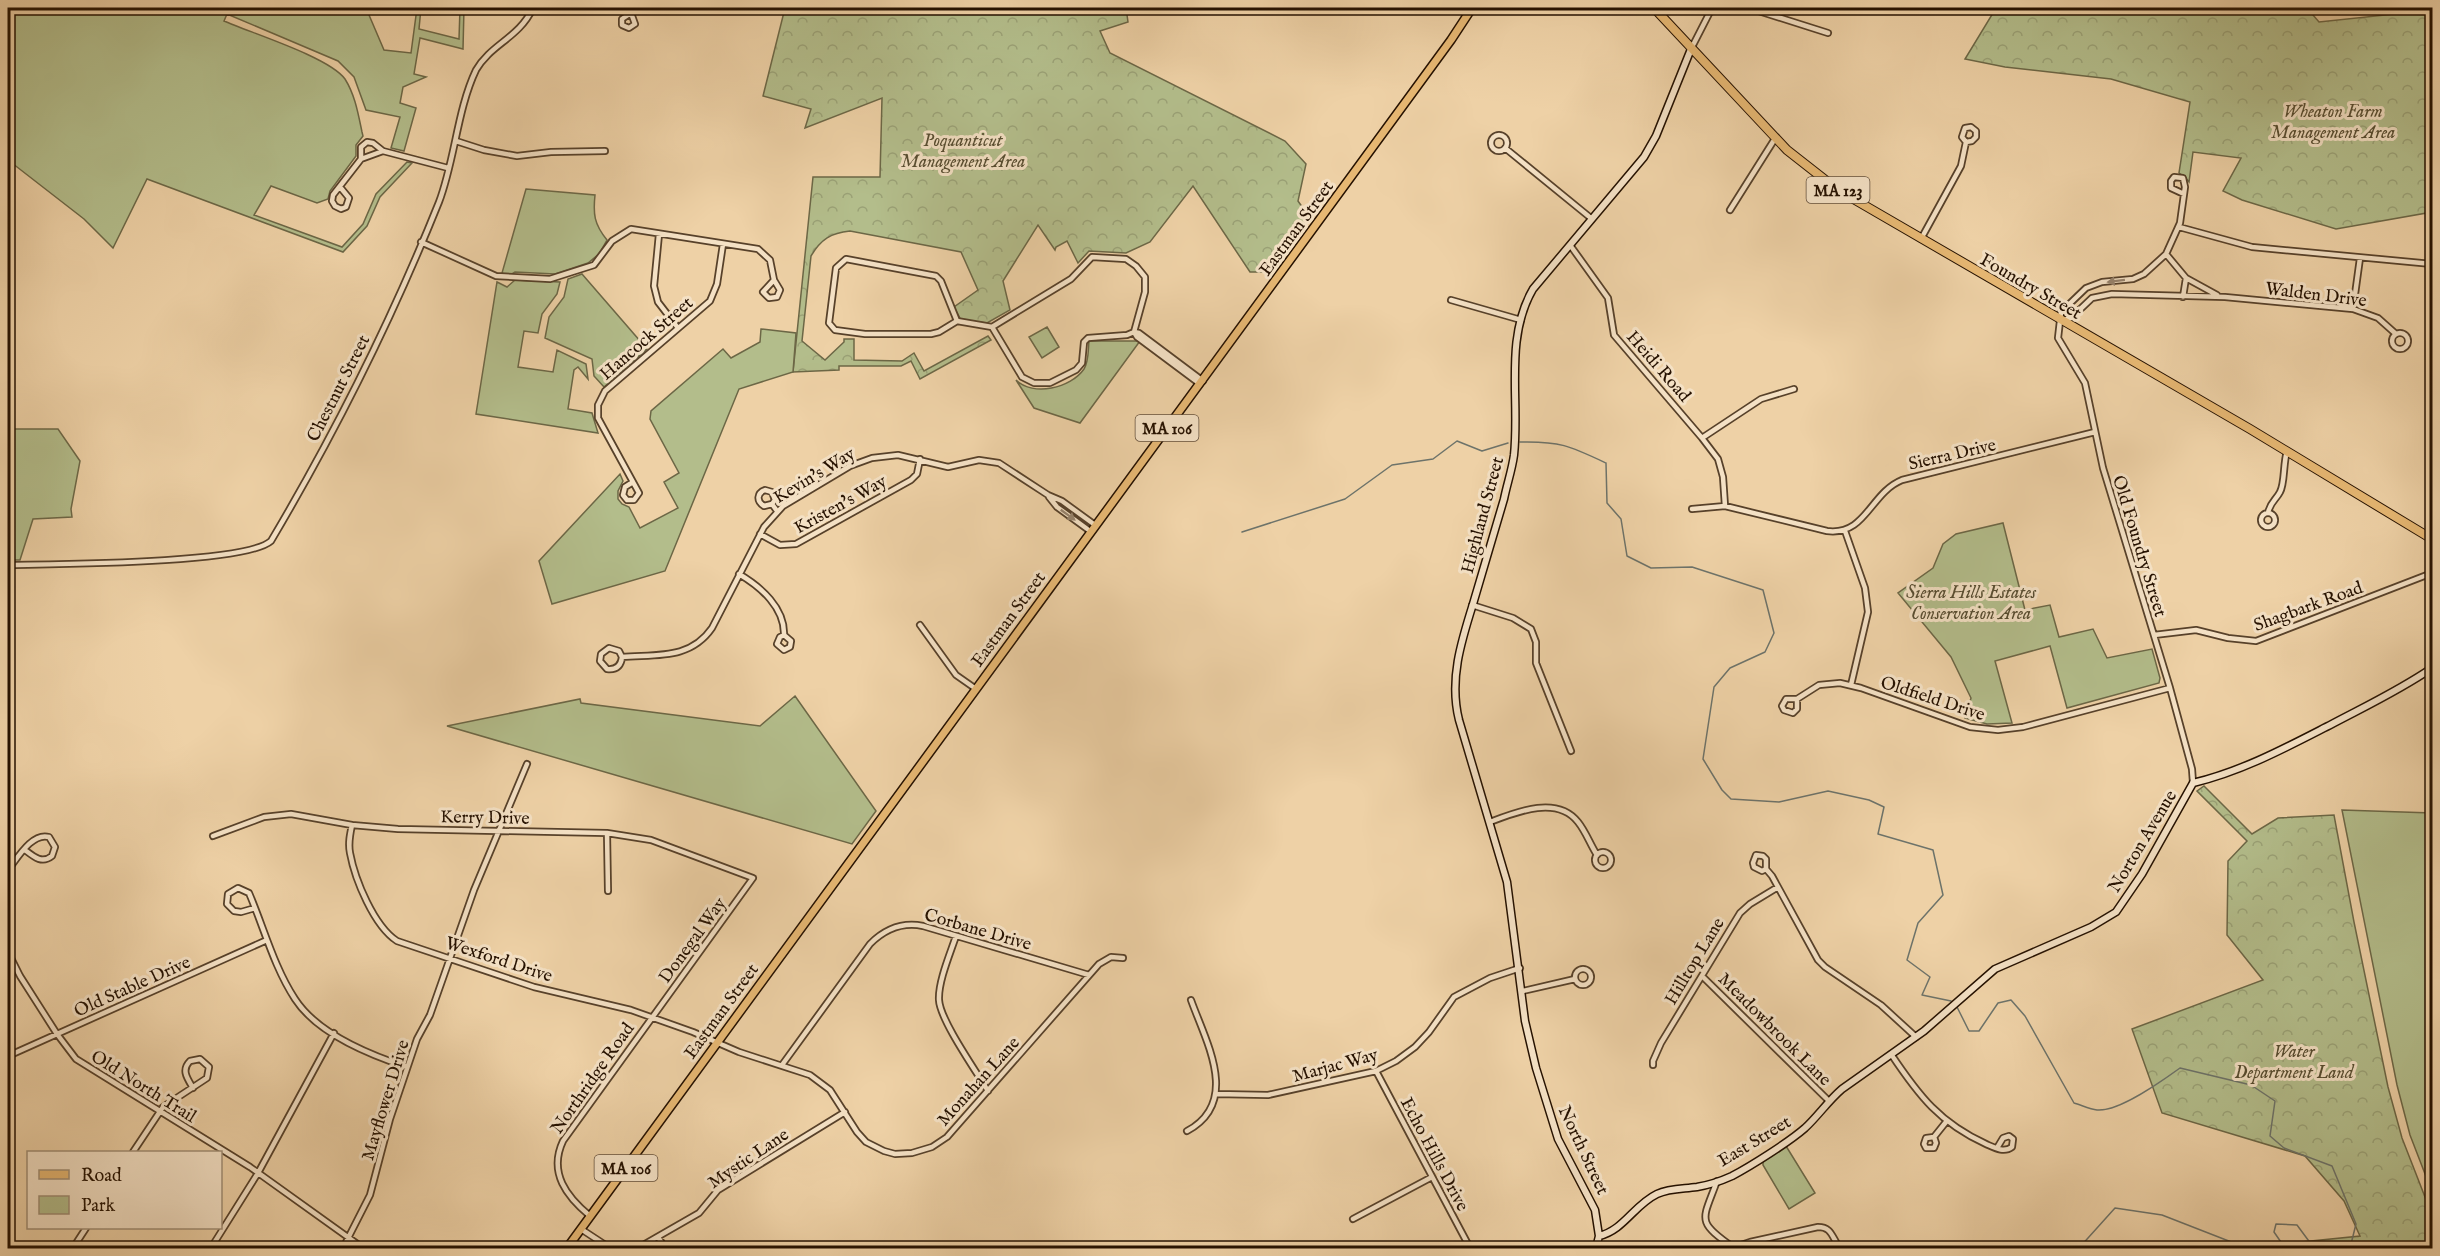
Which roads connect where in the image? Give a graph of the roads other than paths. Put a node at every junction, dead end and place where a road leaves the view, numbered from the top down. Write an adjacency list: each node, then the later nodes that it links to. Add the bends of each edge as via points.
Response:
1 (533, 8): 11 (street, Chestnut Street, via 519,31 476,70)
2 (634, 8): 7 (street)
3 (1472, 8): 46 (main road, Eastman Street / MA 106)
4 (1654, 8): 9 (highway, Foundry Street / MA 123)
5 (1712, 8): 9 (street, Highland Street)
6 (1749, 8): 8 (street)
7 (631, 14)
8 (1828, 33)
9 (1691, 49): 10 (highway, Foundry Street / MA 123); 21 (street, Highland Street, via 1654,142)
10 (1776, 137): 20 (street); 24 (highway, Foundry Street / MA 123, via 1834,187)
11 (456, 141): 15 (street, via 517,156); 17 (street, Chestnut Street)
12 (1966, 142): 24 (street, via 1961,166)
13 (1505, 148): 21 (street)
14 (383, 151): 16 (street); 16 (street, via 367,142 361,147); 17 (street)
15 (605, 151)
16 (361, 159): 18 (street)
17 (448, 168): 25 (street, Chestnut Street)
18 (340, 187): 18 (street, via 332,201 341,209 349,198)
19 (2184, 194): 22 (street)
20 (1730, 210)
21 (1592, 219): 27 (street, Highland Street)
22 (2179, 227): 28 (street); 29 (street, via 2248,246)
23 (659, 234): 25 (street, via 631,230 612,241 594,266 550,279 496,276); 26 (street); 43 (street, via 654,286 658,302)
24 (1921, 239): 41 (highway, Foundry Street / MA 123)
25 (421, 242): 62 (street, Chestnut Street, via 342,414 266,545 218,555)
26 (723, 244): 32 (street, via 758,249 770,260); 43 (street, Hancock Street, via 717,284 710,301)
27 (1570, 244): 39 (street, Highland Street, via 1533,289); 49 (street, Heidi Road, via 1608,298 1614,335)
28 (2166, 254): 31 (street, Walden Drive); 36 (street, one-way to 36, via 2144,274 2086,288)
29 (2361, 258): 30 (street); 37 (street)
30 (2433, 264)
31 (2186, 278): 33 (street); 34 (street, Walden Drive)
32 (774, 280)
33 (2183, 297): 34 (street, Walden Drive); 38 (street, Walden Drive, via 2112,294 2092,298)
34 (2225, 297): 37 (street, Walden Drive)
35 (1451, 300): 39 (street)
36 (2069, 303): 38 (street); 41 (street, via 2061,312)
37 (2353, 309): 45 (street, Walden Drive, via 2378,318)
38 (2078, 310): 41 (street, Walden Drive)
39 (1521, 320): 65 (street, Highland Street, via 1515,352 1512,466)
40 (957, 321): 40 (street, via 936,276 846,259 836,268 829,323 835,330 931,334); 42 (street)
41 (2061, 321): 48 (street, Old Foundry Street, via 2058,340 2084,379); 50 (highway, Foundry Street / MA 123)
42 (992, 327): 44 (street, via 1022,377 1034,383 1050,383 1076,370 1082,363 1088,338); 44 (street, via 1071,279 1089,258 1097,256 1126,259 1145,277)
43 (678, 328): 52 (street, Hancock Street, via 605,391 598,405 598,418)
44 (1134, 332): 46 (street)
45 (2396, 334)
46 (1202, 382): 58 (main road, Eastman Street / MA 106)
47 (1794, 389): 49 (street, via 1761,399)
48 (2095, 432): 59 (street, Sierra Drive, via 1902,480 1884,491 1860,522); 68 (street, Old Foundry Street, via 2121,534)
49 (1702, 438): 54 (street, Heidi Road, via 1722,470)
50 (2287, 451): 57 (street, via 2281,491 2271,502); 61 (highway, Foundry Street / MA 123)
51 (920, 459): 56 (street, Kevin's Way, via 890,456 858,462); 58 (street, Kevin's Way, via 948,467 994,461); 60 (street, Kristen's Way, via 912,480 796,544 780,545)
52 (633, 482)
53 (772, 504): 56 (street)
54 (1725, 506): 55 (street); 59 (street, via 1827,531)
55 (1692, 509)
56 (777, 511): 60 (street, Kevin's Way)
57 (2268, 513)
58 (1093, 528): 73 (main road, Eastman Street / MA 106)
59 (1845, 531): 71 (street, via 1865,588 1868,612)
60 (760, 534): 64 (street, Kevin's Way)
61 (2433, 539)
62 (8, 565)
63 (2433, 573): 68 (street, Shagbark Road, via 2256,641 2196,630)
64 (739, 574): 67 (street, via 767,596 782,620); 69 (street, Kevin's Way, via 712,628 696,645 679,653)
65 (1472, 605): 75 (street, via 1513,618 1531,629 1539,675); 78 (street, Highland Street, via 1458,656 1455,699)
66 (920, 625): 73 (street, via 956,675)
67 (784, 635)
68 (2154, 635): 72 (street, Old Foundry Street)
69 (622, 657): 69 (street, Kevin's Way, via 619,651 609,648 601,654 600,661 607,669 615,669)
70 (2433, 668): 77 (street, Norton Avenue, via 2395,693 2273,755)
71 (1851, 685): 72 (street, Oldfield Drive, via 1970,727 1990,730 2023,727); 74 (street, Oldfield Drive, via 1819,685)
72 (2170, 688): 77 (street, Old Foundry Street)
73 (976, 689): 106 (main road, Eastman Street / MA 106)
74 (1797, 699)
75 (1571, 751)
76 (526, 764): 80 (street, Mayflower Drive)
77 (2193, 783): 105 (street, Norton Avenue, via 2165,836 2116,912 1995,969)
78 (1490, 822): 84 (street, via 1516,812 1544,808 1565,812 1577,820); 96 (street, Highland Street, via 1508,882)
79 (352, 825): 80 (street, Kerry Drive); 82 (street, Kerry Drive, via 282,814 253,820); 94 (street, Wexford Drive, via 349,844 353,864 380,927 398,941)
80 (498, 832): 81 (street, Kerry Drive); 94 (street, Mayflower Drive)
81 (607, 833): 87 (street, Kerry Drive, via 651,840); 89 (street)
82 (213, 836)
83 (25, 850): 83 (street, via 42,836 51,838 56,847 45,860); 86 (street)
84 (1598, 855)
85 (1766, 869): 88 (street)
86 (8, 870)
87 (753, 878): 102 (street, Donegal Way)
88 (1778, 887): 98 (street, Hilltop Lane, via 1740,913); 105 (street, via 1824,968 1881,1005)
89 (608, 891)
90 (255, 908): 90 (street, via 243,889 228,894 227,903 234,911); 92 (street)
91 (956, 936): 97 (street, Corbane Drive); 110 (street, Corbane Drive, via 916,925 892,928 880,935); 115 (street, via 939,1002)
92 (267, 940): 103 (street, via 298,1004); 104 (street, Old Stable Drive)
93 (8, 952): 104 (street, Old North Trail)
94 (449, 958): 102 (street, Wexford Drive, via 534,987); 112 (street, Mayflower Drive)
95 (1123, 958): 97 (street, Monahan Lane, via 1107,958)
96 (1520, 968): 100 (street, Highland Street); 113 (street, Marjac Way, via 1466,990 1450,1001 1429,1032 1408,1053)
97 (1089, 975): 115 (street, Monahan Lane)
98 (1702, 976): 111 (street, Hilltop Lane, via 1661,1043); 117 (street, Meadowbrook Lane)
99 (1575, 979): 100 (street)
100 (1523, 991): 107 (street, Highland Street)
101 (1191, 1000): 116 (street, via 1215,1067)
102 (652, 1017): 106 (street, Wexford Drive); 129 (street, Northridge Road, via 560,1147 557,1166 561,1184 572,1201)
103 (334, 1033): 112 (street, via 368,1053); 126 (street)
104 (57, 1034): 109 (street, Old Stable Drive); 118 (street, Old North Trail, via 82,1063)
105 (1916, 1037): 108 (street, Norton Avenue)
106 (717, 1042): 110 (street, Monahan Lane); 129 (main road, Eastman Street / MA 106)
107 (1530, 1042): 133 (street, North Street, via 1549,1116 1595,1210)
108 (1891, 1054): 117 (street, Norton Avenue); 120 (street, via 1923,1099)
109 (8, 1056)
110 (782, 1065): 119 (street, Monahan Lane, via 818,1079)
111 (1653, 1065)
112 (407, 1067): 135 (street, Mayflower Drive, via 370,1196)
113 (1376, 1071): 116 (street, Marjac Way, via 1268,1095); 127 (street, Echo Hills Drive)
114 (193, 1088): 114 (street, via 209,1074 208,1065 200,1059 190,1061 185,1068); 118 (street)
115 (988, 1091): 119 (street, Monahan Lane, via 947,1137 912,1153 895,1154 873,1146 857,1132)
116 (1216, 1094): 122 (street, via 1207,1114)
117 (1829, 1101): 121 (street, Norton Avenue)
118 (159, 1111): 125 (street); 126 (street, Old North Trail)
119 (845, 1112): 134 (street, Mystic Lane, via 722,1187 699,1213)
120 (1946, 1122): 123 (street); 124 (street)
121 (1809, 1124): 128 (street, East Street, via 1790,1140)
122 (1187, 1131)
123 (1934, 1137)
124 (1997, 1148)
125 (134, 1151)
126 (258, 1173): 135 (street, Old North Trail); 138 (street)
127 (1432, 1177): 130 (street); 145 (street, Echo Hills Drive)
128 (1718, 1181): 133 (street, East Street, via 1659,1193 1643,1203 1616,1231); 147 (street, via 1705,1221)
129 (590, 1216): 132 (main road, Eastman Street / MA 106)
130 (1353, 1219)
131 (85, 1229): 137 (street)
132 (581, 1229): 141 (main road, Eastman Street / MA 106); 142 (street)
133 (1599, 1236): 146 (street)
134 (658, 1237): 143 (street, Mystic Lane); 144 (street)
135 (349, 1239): 139 (street, Mayflower Drive); 140 (street, Old North Trail)
136 (1836, 1242): 147 (street, via 1829,1230 1818,1227)
137 (73, 1248)
138 (211, 1248)
139 (343, 1248)
140 (363, 1248)
141 (567, 1248)
142 (610, 1248)
143 (638, 1248)
144 (665, 1248)
145 (1470, 1248)
146 (1596, 1248)
147 (1732, 1248)

